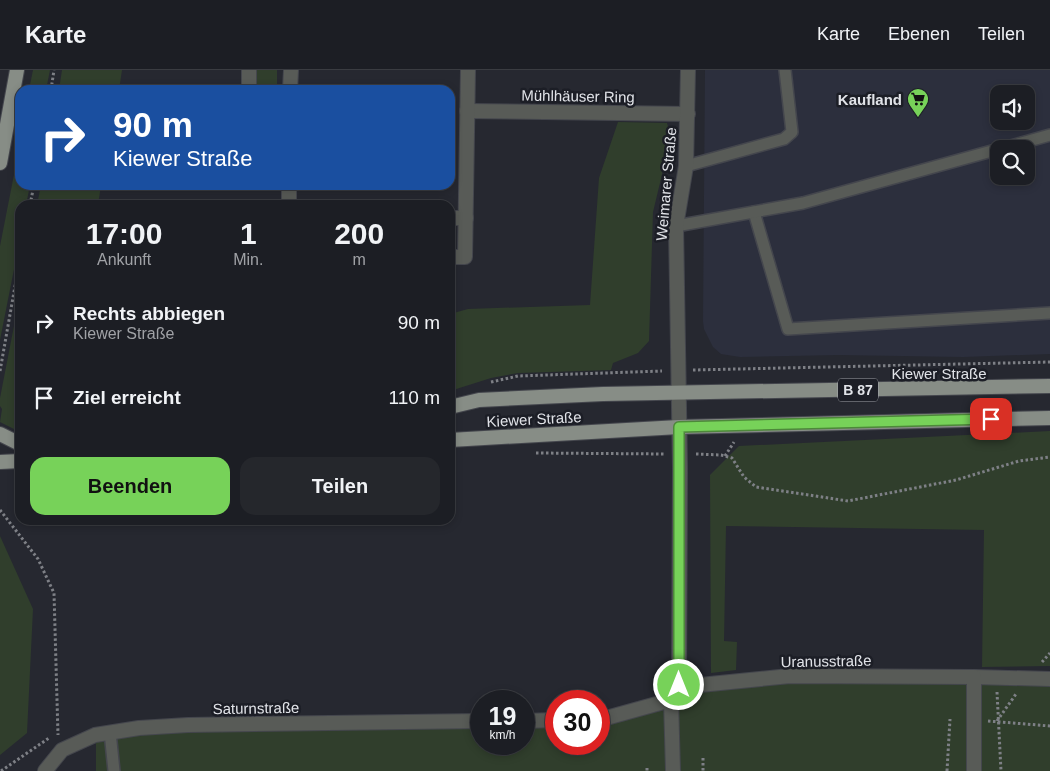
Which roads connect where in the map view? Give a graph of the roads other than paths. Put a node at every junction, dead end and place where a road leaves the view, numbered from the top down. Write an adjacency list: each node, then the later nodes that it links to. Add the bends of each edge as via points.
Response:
1 (17, 70): 14 (main road)
2 (249, 70): 7 (street)
3 (290, 70): 8 (street)
4 (468, 70): 9 (street)
5 (688, 70): 10 (street, Weimarer Straße)
6 (785, 70): 15 (lane, via 792,132 784,139)
7 (249, 85)
8 (290, 85)
9 (468, 111): 10 (street, Mühlhäuser Ring); 18 (street)
10 (688, 114): 15 (street, Weimarer Straße)
11 (1050, 135): 12 (lane)
12 (1032, 140)
13 (990, 151): 16 (lane)
14 (0, 163)
15 (686, 166): 19 (street, Weimarer Straße)
16 (754, 212): 19 (lane); 21 (lane, via 788,329)
17 (455, 218): 18 (street)
18 (466, 218): 20 (street, via 466,257)
19 (676, 226): 23 (street, Weimarer Straße)
20 (455, 257)
21 (1050, 313)
22 (1050, 386): 23 (main road, Kiewer Straße / B 87)
23 (678, 392): 24 (main road, Kiewer Straße / B 87, via 479,400); 26 (street)
24 (455, 406)
25 (1050, 418): 26 (main road, Kiewer Straße / B 87)
26 (679, 427): 28 (main road, Kiewer Straße / B 87); 34 (street)
27 (0, 434): 29 (main road)
28 (455, 440)
29 (15, 442)
30 (15, 460): 31 (main road)
31 (0, 462)
32 (974, 677): 33 (street, Uranusstraße); 34 (street, Uranusstraße, via 790,676); 42 (street)
33 (1050, 679)
34 (679, 685): 35 (street)
35 (671, 700): 36 (street); 41 (street)
36 (610, 717)
37 (470, 721): 38 (street, Saturnstraße, via 188,725)
38 (110, 732): 39 (street, Saturnstraße, via 94,735 62,750); 40 (lane)
39 (45, 771)
40 (114, 771)
41 (673, 771)
42 (974, 771)

